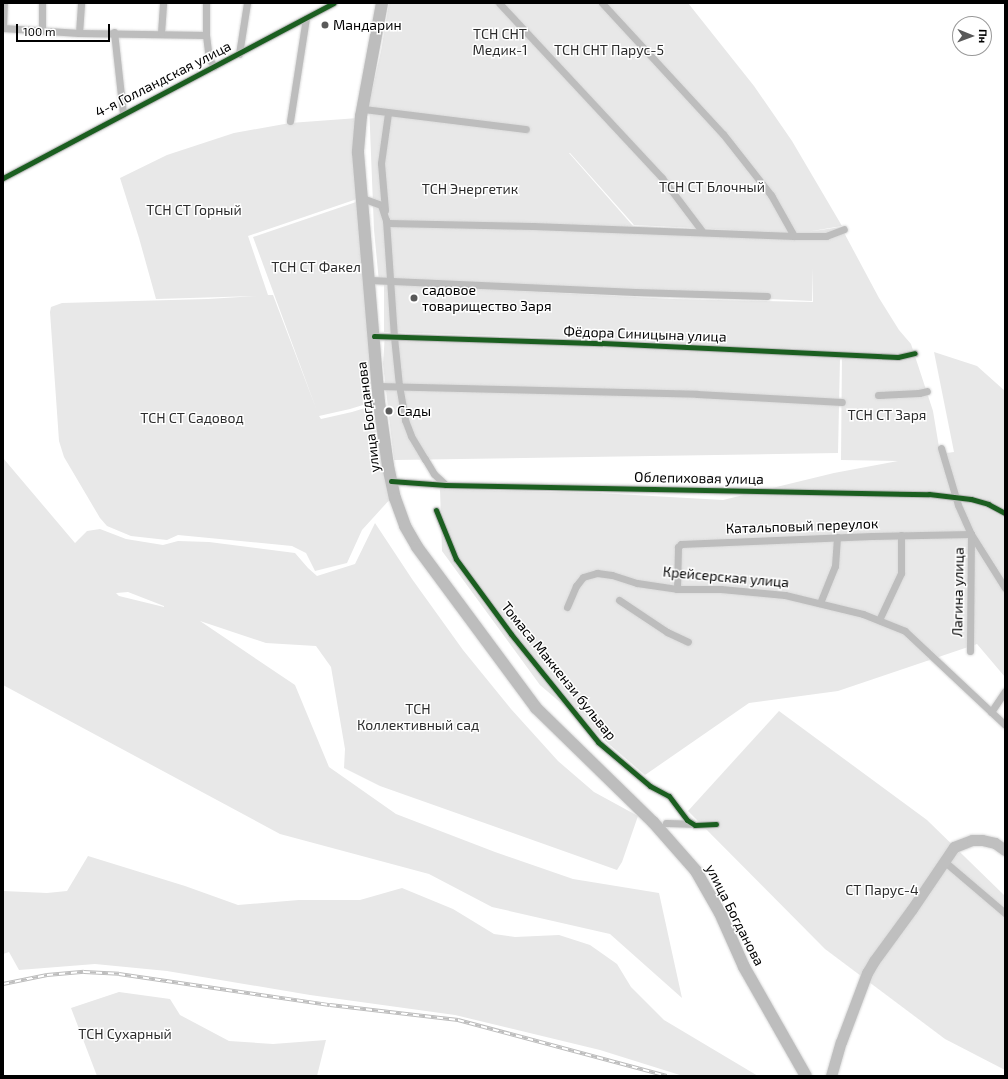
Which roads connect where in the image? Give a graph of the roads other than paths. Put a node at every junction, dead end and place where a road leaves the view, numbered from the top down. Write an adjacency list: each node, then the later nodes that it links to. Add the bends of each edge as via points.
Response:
1 (4, 3): 12 (street)
2 (42, 3): 13 (street)
3 (81, 3): 15 (street)
4 (163, 3): 16 (street)
5 (206, 3): 17 (street)
6 (247, 3): 18 (street)
7 (334, 3): 11 (street, 4-я Голландская улица)
8 (382, 3): 20 (main road, улица Богданова)
9 (499, 3): 29 (street, via 662,178)
10 (602, 3): 30 (street, via 723,134 771,195)
11 (306, 18): 18 (street, 4-я Голландская улица); 23 (street)
12 (3, 28): 13 (street)
13 (42, 30): 15 (street)
14 (114, 32): 15 (street); 16 (street); 21 (street)
15 (79, 33)
16 (161, 34): 17 (street)
17 (206, 35): 19 (street, via 209,58)
18 (239, 54): 19 (street, 4-я Голландская улица)
19 (214, 66): 21 (street, 4-я Голландская улица)
20 (362, 109): 22 (street); 26 (main road, улица Богданова, via 358,153)
21 (123, 113): 25 (street, 4-я Голландская улица)
22 (388, 113): 24 (street); 27 (street, via 381,162)
23 (290, 121)
24 (526, 129)
25 (3, 178)
26 (362, 198): 27 (street, via 381,205); 32 (main road, улица Богданова)
27 (387, 224): 29 (street); 31 (street)
28 (844, 229): 30 (street, via 826,236)
29 (702, 231): 30 (street)
30 (794, 236)
31 (390, 279): 32 (street); 33 (street); 35 (street)
32 (370, 280): 34 (main road, улица Богданова)
33 (767, 296)
34 (374, 336): 35 (street, Фёдора Синицына улица); 38 (main road, улица Богданова)
35 (394, 338): 36 (street, Фёдора Синицына улица, via 602,343 898,357); 37 (street)
36 (915, 353)
37 (399, 385): 38 (street); 41 (street, via 697,394); 44 (street, via 411,436 434,474)
38 (378, 386): 43 (main road, улица Богданова)
39 (927, 391): 40 (street)
40 (878, 395)
41 (842, 402)
42 (941, 448): 45 (street)
43 (390, 481): 44 (street, Облепиховая улица); 68 (main road, улица Богданова, via 405,526 417,547 524,694 549,723 653,822 696,871 720,912 744,967)
44 (446, 485): 45 (street, Облепиховая улица)
45 (955, 496): 47 (street, Облепиховая улица, via 988,504); 48 (street)
46 (436, 510): 64 (street, Томаса Маккензи бульвар, via 456,559 552,686 598,742 650,786 669,796 687,820)
47 (1005, 513)
48 (972, 534): 49 (street, Катальповый переулок); 51 (street); 58 (street, Лагина улица)
49 (901, 535): 50 (street, Катальповый переулок); 56 (street, via 901,573)
50 (837, 537): 52 (street, Катальповый переулок, via 681,544 678,547); 54 (street, via 835,566)
51 (1005, 588)
52 (677, 589): 54 (street, Крейсерская улица, via 721,589 785,594); 55 (street, Крейсерская улица, via 597,573 583,577)
53 (619, 600): 57 (street, via 667,632)
54 (820, 603): 56 (street, Крейсерская улица)
55 (567, 607)
56 (879, 620): 60 (street, Крейсерская улица, via 905,631)
57 (688, 642)
58 (970, 651)
59 (1005, 691): 60 (street)
60 (991, 712): 61 (street, Крейсерская улица)
61 (1005, 725)
62 (666, 823): 64 (street)
63 (716, 824): 64 (street)
64 (696, 825)
65 (1005, 850): 66 (street, via 995,843 972,840 954,847)
66 (945, 862): 67 (street); 69 (street, via 889,938 867,973)
67 (1005, 913)
68 (806, 1076)
69 (831, 1076)

